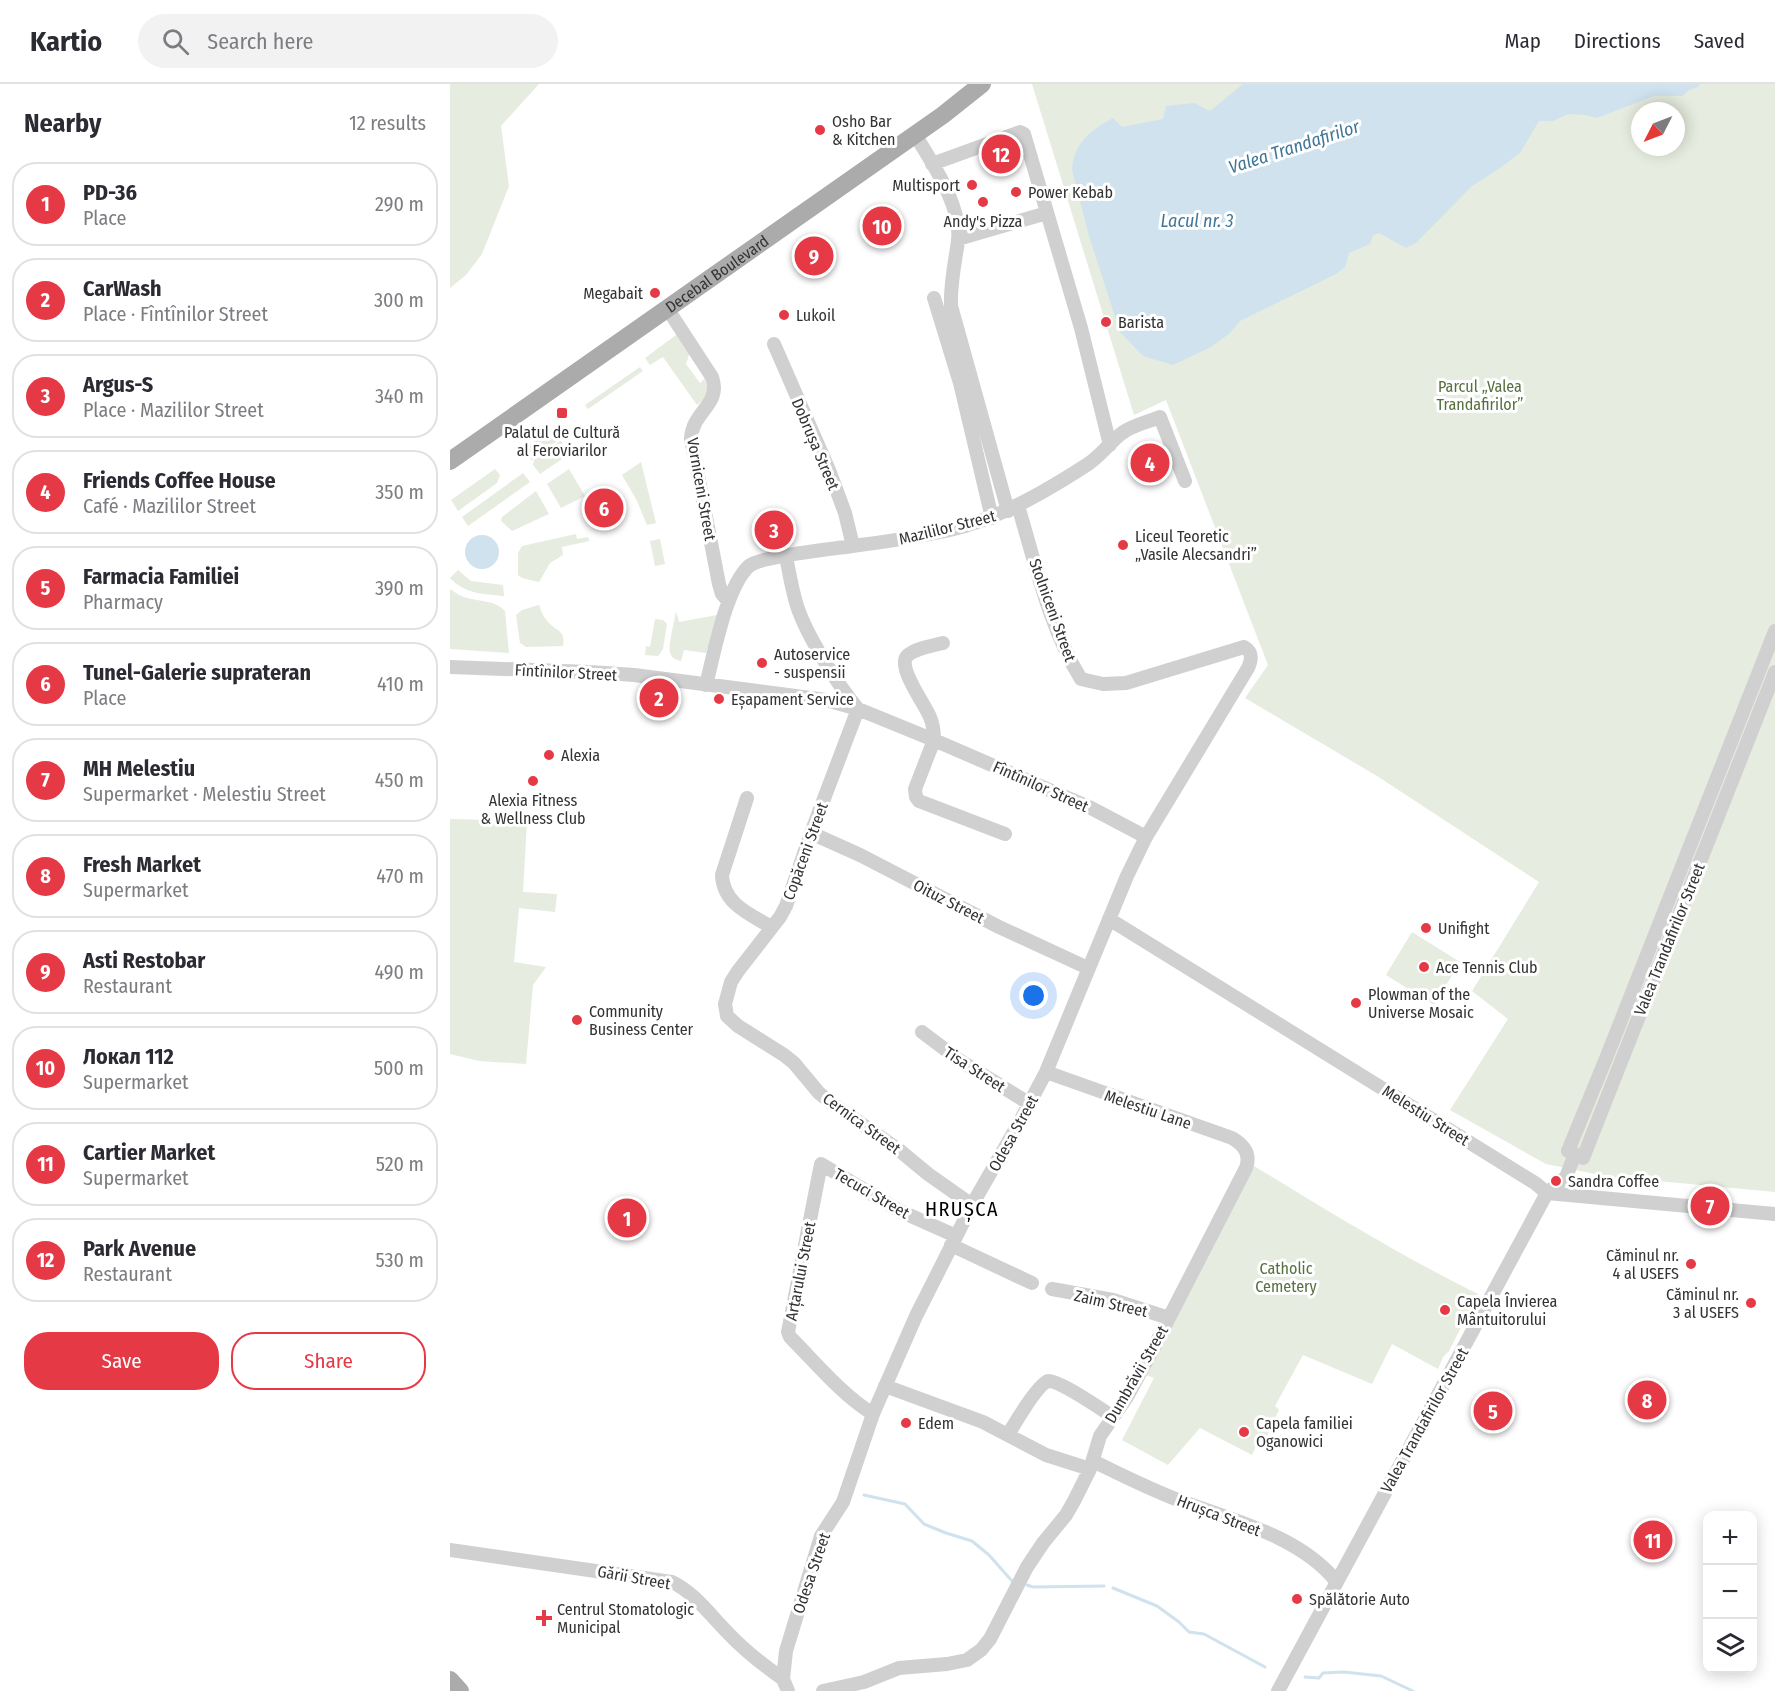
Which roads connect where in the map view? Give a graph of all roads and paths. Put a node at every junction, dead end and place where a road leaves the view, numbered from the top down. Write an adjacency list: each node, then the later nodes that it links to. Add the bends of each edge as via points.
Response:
1 (982, 84): 2 (main road, Decebal Boulevard)
2 (915, 134): 3 (street); 7 (main road, Decebal Boulevard)
3 (932, 164): 4 (street, via 1022,132); 5 (street, via 950,199)
4 (1047, 213): 5 (street); 9 (street)
5 (958, 239): 12 (street, via 951,306)
6 (934, 298): 13 (street, via 960,383)
7 (667, 308): 10 (main road, Decebal Boulevard); 16 (street, Vorniceni Street, via 715,385 712,398 691,429 691,439 719,584)
8 (774, 344): 14 (street, Dobrușa Street, via 829,470)
9 (1110, 445): 11 (street, Mazililor Street, via 1128,429 1160,417); 12 (street, Mazililor Street, via 1086,466)
10 (450, 460)
11 (1185, 481)
12 (1013, 508): 13 (street, Mazililor Street); 19 (street, Stolniceni Street, via 1066,653 1081,679 1103,684 1126,683 1237,648 1244,647)
13 (992, 518): 14 (street, Mazililor Street, via 930,534)
14 (852, 546): 15 (street, Mazililor Street)
15 (786, 556): 16 (street, Mazililor Street, via 749,566); 24 (street, via 802,619)
16 (728, 601): 22 (street)
17 (1775, 631): 23 (street, Valea Trandafirilor Street)
18 (943, 643): 26 (street, via 911,653 904,662 930,715)
19 (1251, 654): 30 (street, Odesa Street, via 1248,668)
20 (450, 667): 22 (street, Fîntînilor Street, via 612,673)
21 (1775, 672): 25 (street, Valea Trandafirilor Street)
22 (706, 685): 24 (street, Fîntînilor Street, via 814,698)
23 (1745, 707): 25 (street); 39 (street, Valea Trandafirilor Street, via 1568,1151)
24 (858, 709): 26 (street, Fîntînilor Street); 28 (street, Copăceni Street)
25 (1759, 712): 39 (street, Valea Trandafirilor Street, via 1583,1158)
26 (934, 740): 29 (street, via 915,789 919,801); 30 (street, Fîntînilor Street, via 1091,808)
27 (747, 798): 32 (street, via 722,881 734,903)
28 (811, 833): 32 (street, Copăceni Street, via 786,906); 33 (street, Oituz Street)
29 (1005, 834)
30 (1146, 837): 31 (street, Odesa Street)
31 (1109, 919): 33 (street, Odesa Street); 41 (street, Melestiu Street)
32 (771, 927): 34 (street, Copăceni Street, via 731,982 725,1004)
33 (1088, 968): 36 (street, Odesa Street)
34 (728, 1016): 42 (street, Cernica Street, via 794,1063 833,1104)
35 (922, 1032): 37 (street, Tisa Street)
36 (1046, 1072): 37 (street, Odesa Street); 38 (street, Melestiu Lane, via 1232,1138)
37 (1030, 1104): 42 (street, Odesa Street)
38 (1247, 1151): 47 (street, Dumbrăvii Street, via 1246,1168)
39 (1575, 1154): 41 (street, Valea Trandafirilor Street, via 1566,1177)
40 (821, 1164): 44 (street, Tecuci Street); 49 (street, Arțarului Street, via 788,1332 832,1380)
41 (1547, 1193): 43 (street); 54 (street, Valea Trandafirilor Street)
42 (972, 1205): 44 (street, Odesa Street)
43 (1775, 1214)
44 (954, 1241): 45 (street); 48 (street, Odesa Street)
45 (1032, 1282)
46 (1052, 1289): 47 (street, Zaim Street, via 1113,1300)
47 (1169, 1318): 50 (street, Dumbrăvii Street)
48 (885, 1386): 49 (street, Odesa Street); 51 (street, Hrușca Street)
49 (873, 1414): 56 (street, Odesa Street, via 843,1502 821,1536 786,1651)
50 (1113, 1417): 51 (street, via 1049,1381 1040,1386); 52 (street, Dumbrăvii Street, via 1100,1436)
51 (1009, 1434): 52 (street, Hrușca Street, via 1046,1455)
52 (1091, 1465): 54 (street, Hrușca Street, via 1292,1545 1315,1559); 58 (street, Dumbrăvii Street, via 1066,1515 1037,1552 981,1650 967,1660 898,1668 864,1682)
53 (450, 1550): 56 (street, Gării Street, via 672,1582 691,1594 729,1635)
54 (1336, 1581): 59 (street, Valea Trandafirilor Street)
55 (450, 1680): 57 (main road)
56 (785, 1685)
57 (460, 1691)
58 (823, 1691)
59 (1278, 1691)

